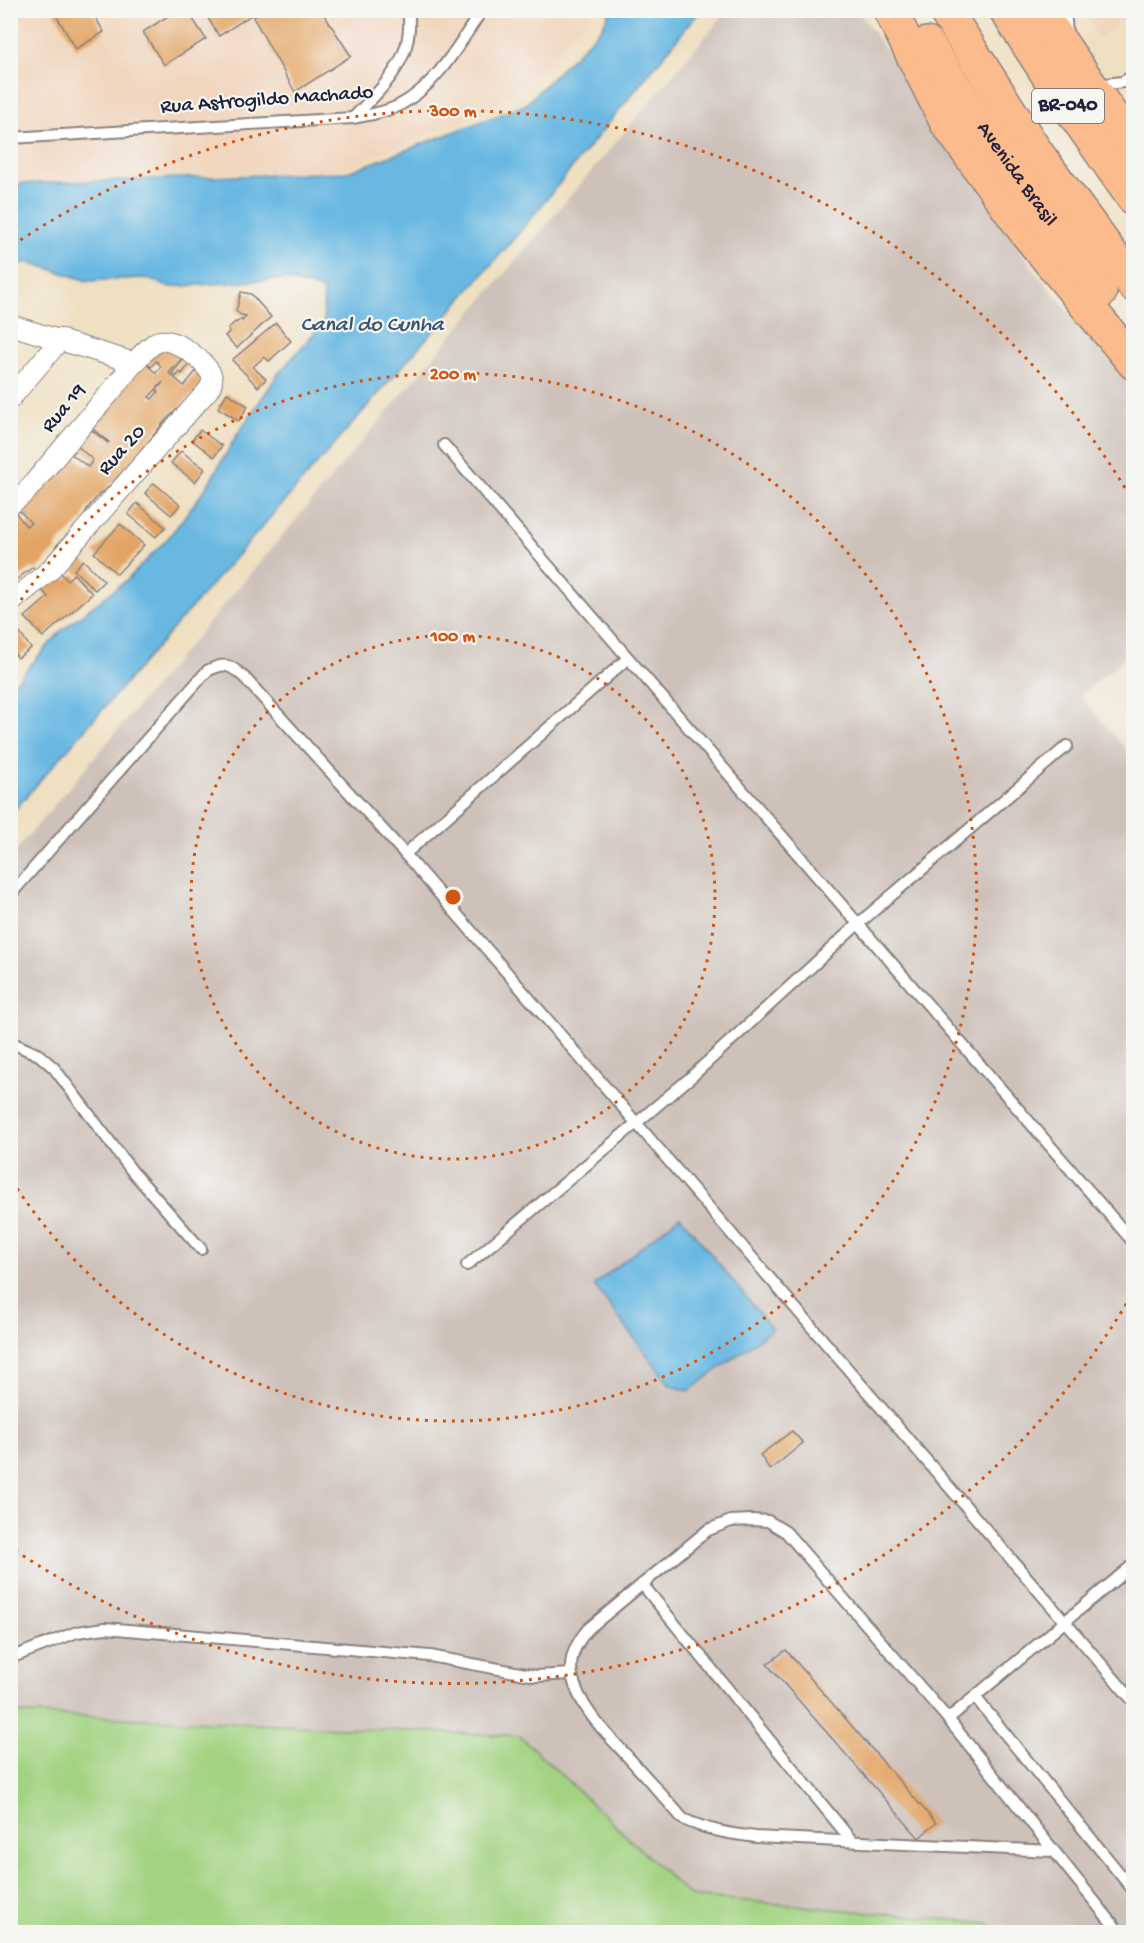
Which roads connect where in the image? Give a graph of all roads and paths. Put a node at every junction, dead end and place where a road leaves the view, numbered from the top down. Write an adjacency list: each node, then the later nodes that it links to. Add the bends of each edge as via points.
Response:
1 (408, 10): 16 (lane, via 407,48 401,62)
2 (434, 10): 3 (lane)
3 (471, 10)
4 (482, 10): 16 (lane, Rua Astrogildo Machado, via 425,86 400,105)
5 (890, 10): 26 (highway, via 947,123 1025,231)
6 (904, 10): 22 (highway, Avenida Brasil, via 974,116)
7 (945, 10): 20 (highway, Avenida Brasil / BR-040, via 1036,152)
8 (1006, 10): 19 (highway, BR-040)
9 (1038, 10): 13 (highway)
10 (1065, 10): 13 (lane)
11 (1127, 10): 12 (lane)
12 (1134, 18)
13 (1069, 58): 15 (highway)
14 (1134, 75): 15 (lane, via 1123,82)
15 (1089, 86): 18 (highway)
16 (353, 118): 17 (lane, Rua Astrogildo Machado)
17 (10, 138)
18 (1132, 142)
19 (1134, 199)
20 (1134, 285)
21 (10, 325): 23 (street)
22 (1134, 335)
23 (61, 339): 25 (street); 27 (street)
24 (155, 343): 25 (street, Rua 19); 30 (street, Rua 20, via 173,341 198,359 213,379 210,387 49,570)
25 (135, 363): 29 (street, Rua 19, via 26,492)
26 (1134, 363)
27 (10, 399)
28 (444, 445): 31 (lane)
29 (10, 505)
30 (10, 603)
31 (627, 659): 33 (lane); 35 (lane)
32 (1067, 746): 35 (lane)
33 (405, 854): 34 (lane, via 244,677 232,666 220,665 207,671); 37 (lane)
34 (10, 895)
35 (858, 924): 37 (lane); 38 (lane)
36 (10, 1042): 39 (lane, via 39,1054 54,1068 132,1171)
37 (636, 1123): 40 (lane); 43 (lane)
38 (1134, 1243)
39 (201, 1249)
40 (466, 1265)
41 (1134, 1564): 43 (lane)
42 (642, 1584): 45 (lane, via 582,1636 573,1654); 48 (lane, via 708,1530 731,1521 768,1521 786,1532); 49 (lane)
43 (1064, 1621): 46 (lane); 47 (lane)
44 (10, 1658): 45 (lane, via 77,1632 105,1628 430,1656 536,1677)
45 (572, 1674): 49 (lane, via 582,1702 597,1722 683,1819 723,1833)
46 (975, 1696): 48 (lane); 51 (lane)
47 (1134, 1701)
48 (948, 1719): 50 (lane)
49 (852, 1841): 50 (lane)
50 (1053, 1851): 52 (lane)
51 (1134, 1891)
52 (1119, 1932)

